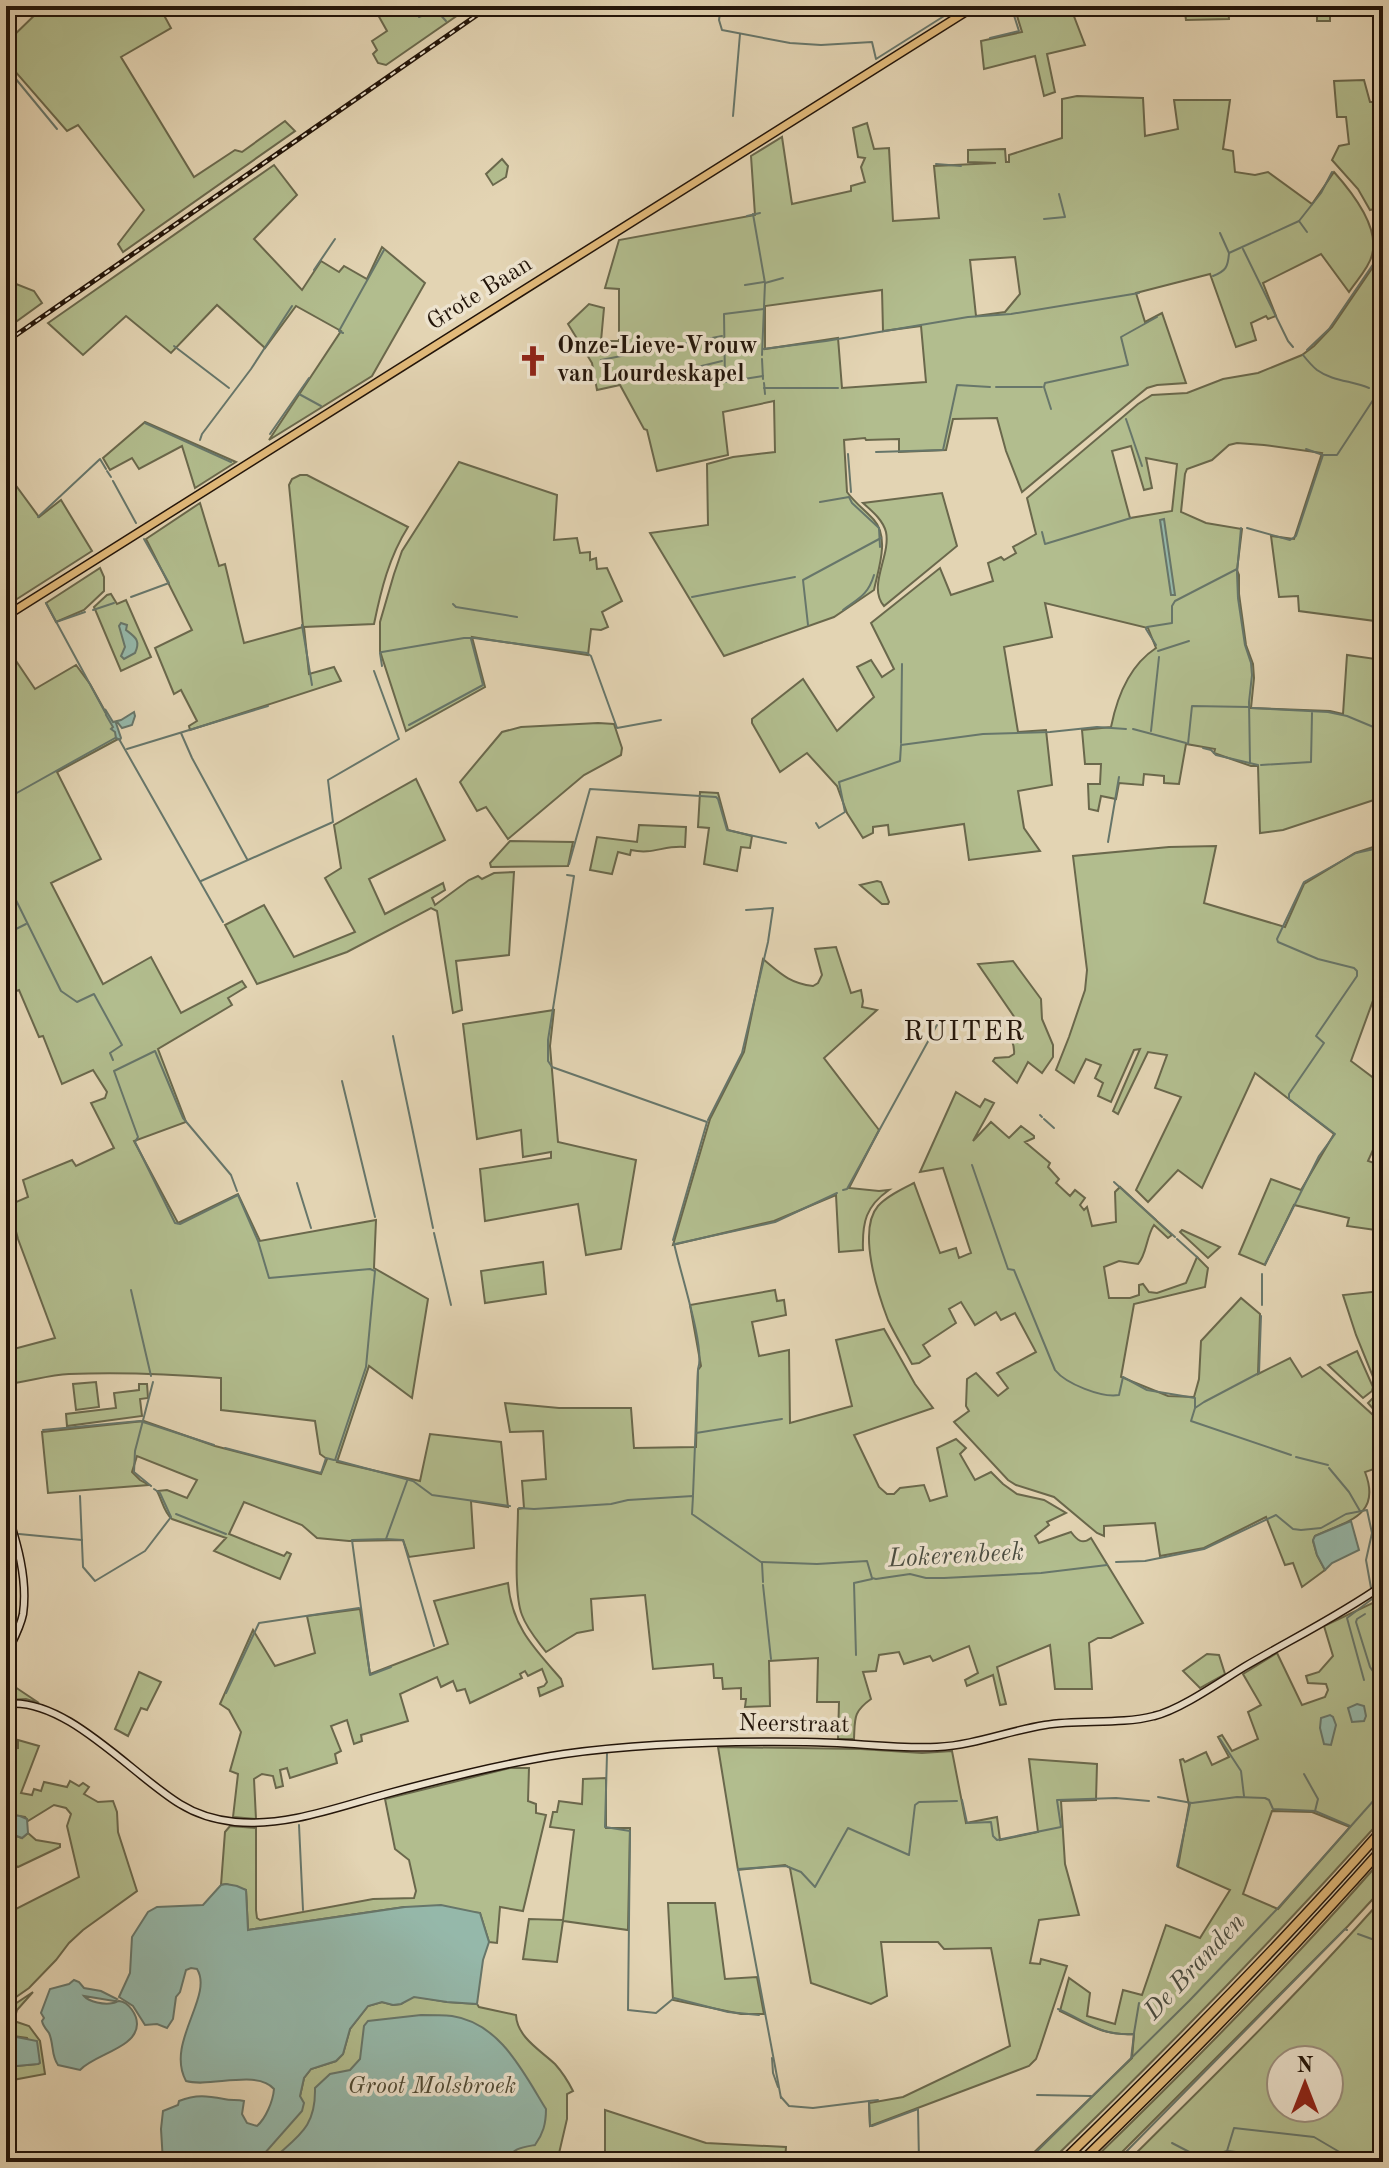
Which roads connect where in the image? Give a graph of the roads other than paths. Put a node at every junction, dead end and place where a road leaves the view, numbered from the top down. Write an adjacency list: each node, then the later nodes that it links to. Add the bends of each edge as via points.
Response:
1 (975, 6): 2 (main road, Grote Baan)
2 (6, 616)
3 (6, 1509): 5 (street, via 24,1587 19,1629)
4 (1383, 1585): 6 (street, Neerstraat, via 1154,1716 1044,1725 938,1747 735,1742 564,1754 307,1816 257,1823 226,1821 178,1803 51,1712)
5 (6, 1655)
6 (6, 1704)
7 (1383, 1829): 9 (highway, via 1219,2006)
8 (1383, 1848): 10 (highway, via 1239,2004)
9 (1062, 2162)
10 (1081, 2162)

